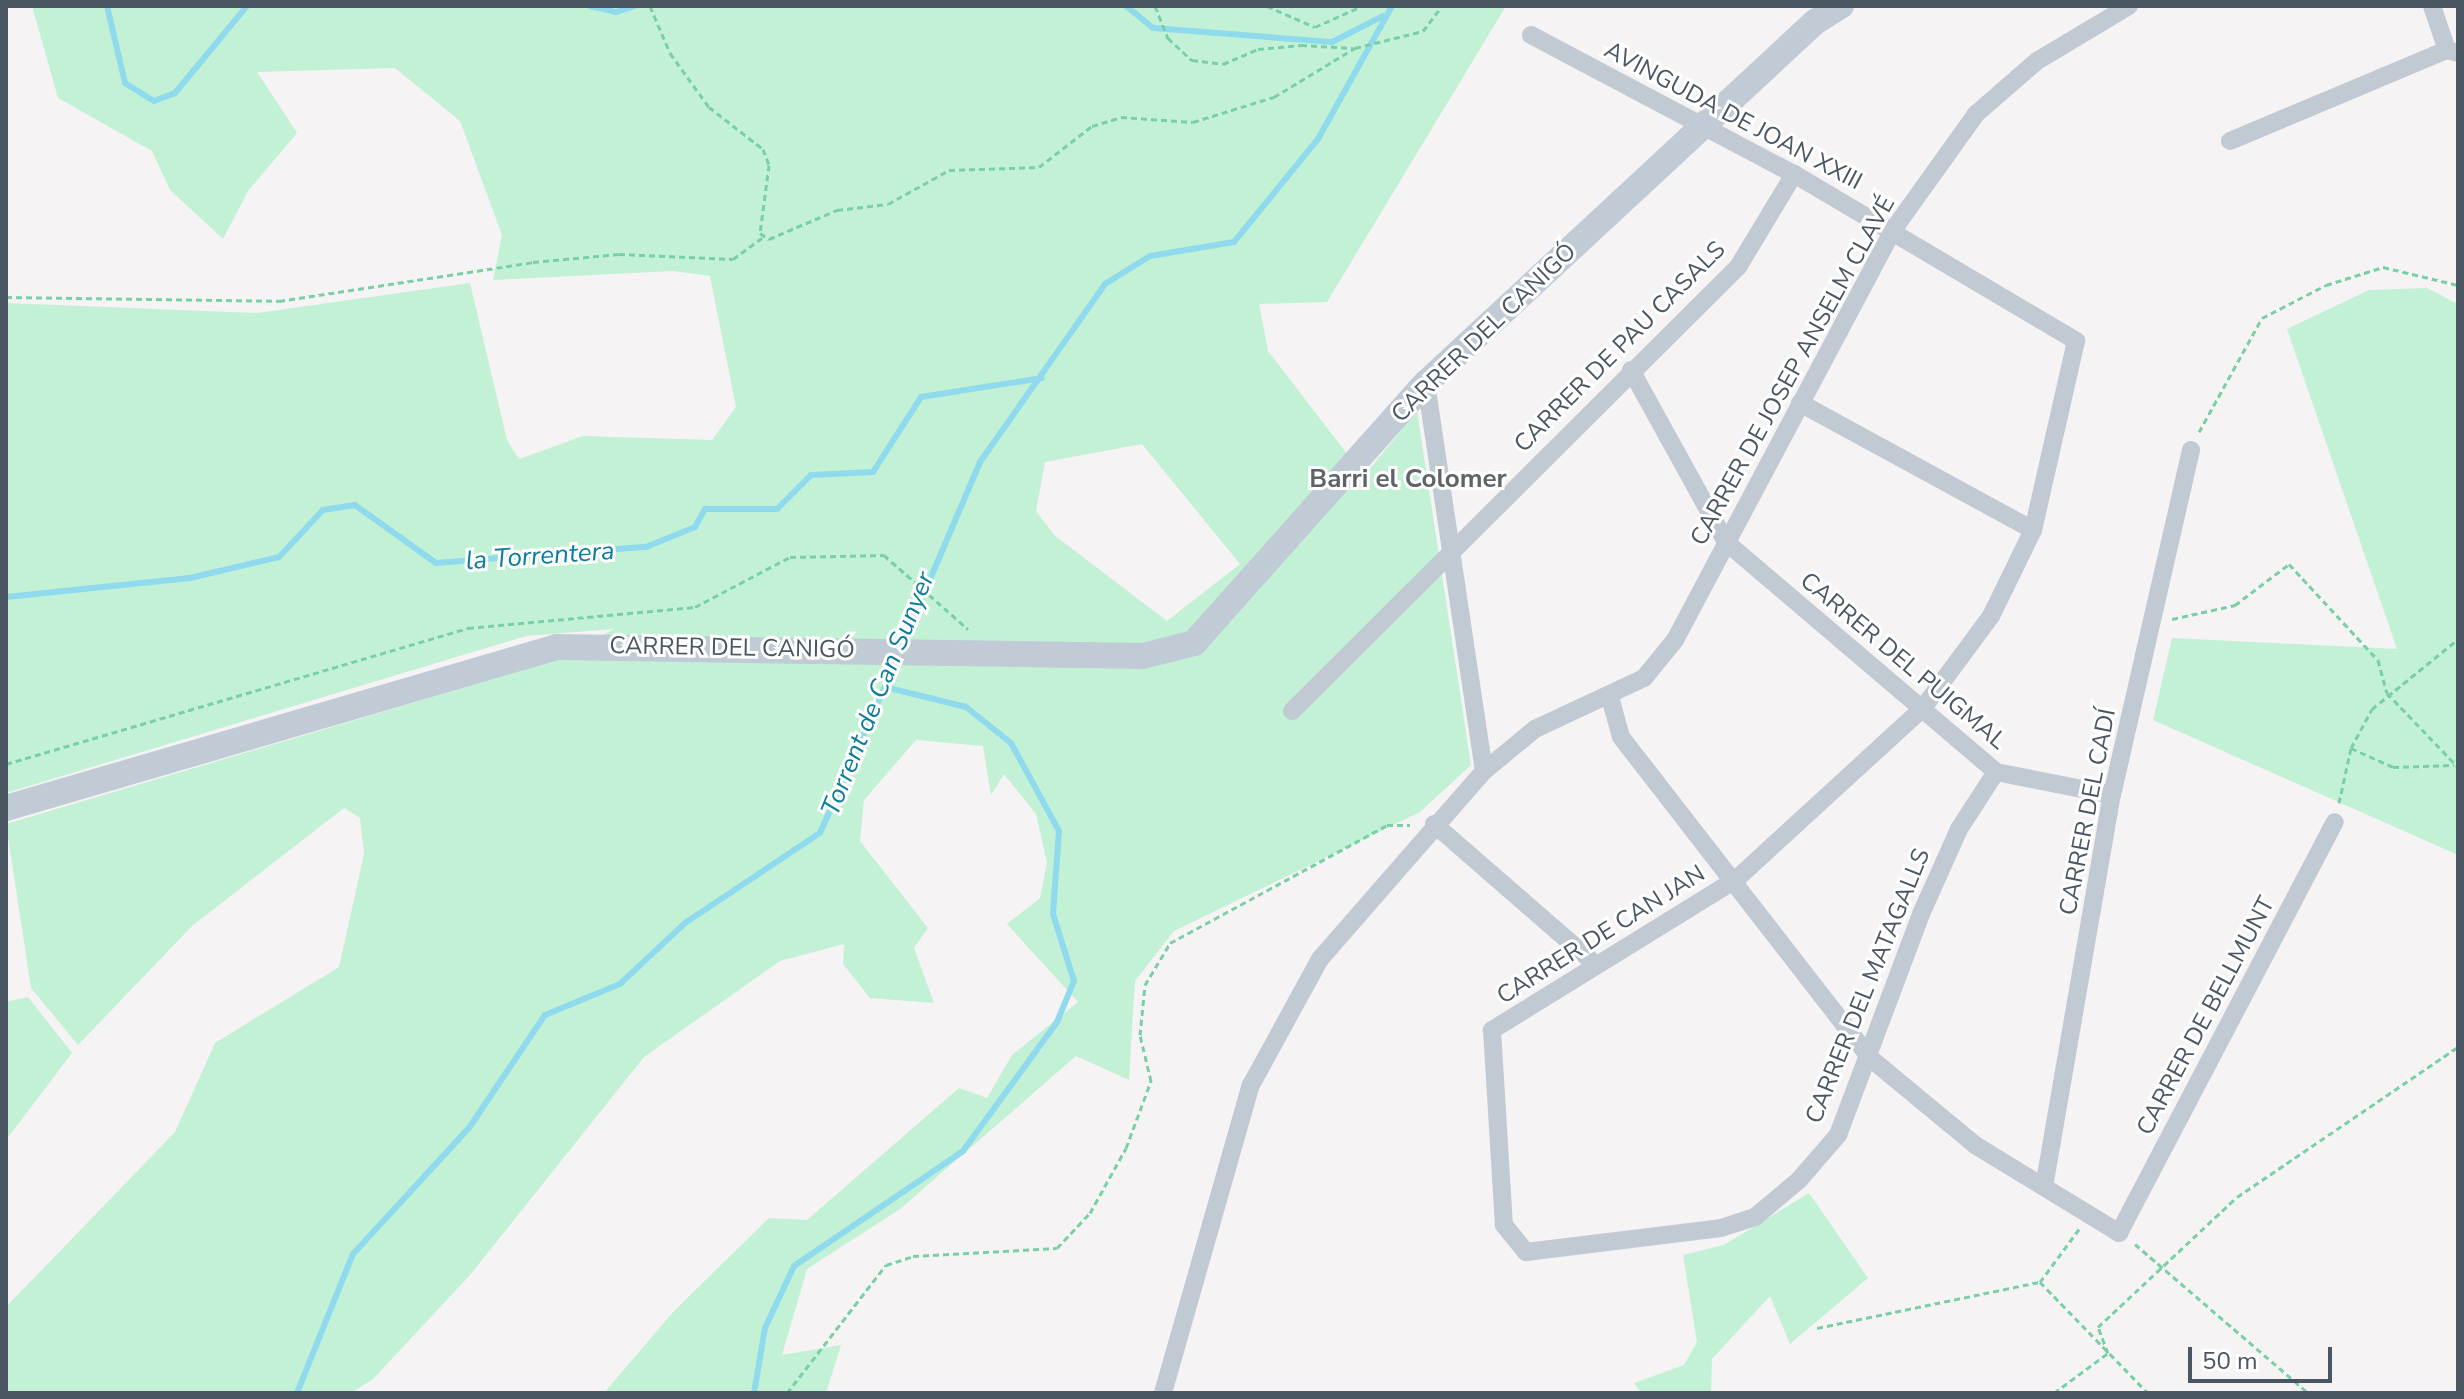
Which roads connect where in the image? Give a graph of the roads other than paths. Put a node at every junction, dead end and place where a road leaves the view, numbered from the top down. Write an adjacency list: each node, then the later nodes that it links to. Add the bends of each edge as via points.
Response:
1 (1841, 6): 7 (street, CARRER DEL CANIGÓ)
2 (2129, 6): 4 (street, CARRER DE JOSEP ANSELM CLAVÉ)
3 (2432, 6): 6 (street)
4 (2114, 12): 10 (street, CARRER DE JOSEP ANSELM CLAVÉ, via 2037,61 1976,114)
5 (1531, 35): 7 (street, AVINGUDA DE JOAN XXIII)
6 (2452, 52): 8 (street)
7 (1704, 125): 9 (street, AVINGUDA DE JOAN XXIII); 13 (street, CARRER DEL CANIGÓ)
8 (2230, 141)
9 (1794, 174): 10 (street, AVINGUDA DE JOAN XXIII); 12 (street, CARRER DE PAU CASALS, via 1738,267)
10 (1893, 230): 11 (street, AVINGUDA DE JOAN XXIII); 14 (street, CARRER DE JOSEP ANSELM CLAVÉ)
11 (2076, 341): 16 (street, CARRER DE CAN JAN)
12 (1631, 370): 17 (street); 18 (street, CARRER DE PAU CASALS)
13 (1426, 383): 18 (street); 25 (street, CARRER DEL CANIGÓ, via 1194,643 1143,656 557,647)
14 (1800, 403): 16 (street); 17 (street, CARRER DE JOSEP ANSELM CLAVÉ)
15 (2191, 450): 24 (street, CARRER DEL CADÍ)
16 (2033, 530): 20 (street, CARRER DE CAN JAN, via 1991,616)
17 (1726, 542): 19 (street, CARRER DE JOSEP ANSELM CLAVÉ, via 1675,640 1644,678); 20 (street, CARRER DEL PUIGMAL)
18 (1450, 552): 21 (street, CARRER DE PAU CASALS); 22 (street)
19 (1610, 697): 22 (street, CARRER DE JOSEP ANSELM CLAVÉ, via 1535,729); 28 (street, via 1621,737)
20 (1923, 708): 23 (street, CARRER DEL PUIGMAL); 28 (street, CARRER DE CAN JAN)
21 (1292, 711)
22 (1484, 771): 27 (street, CARRER DE JOSEP ANSELM CLAVÉ)
23 (1996, 772): 24 (street, CARRER DEL PUIGMAL); 31 (street, CARRER DEL MATAGALLS, via 1952,843)
24 (2112, 795): 32 (street, CARRER DEL CADÍ)
25 (6, 808)
26 (2335, 822): 32 (street, CARRER DE BELLMUNT, via 2119,1233)
27 (1434, 824): 29 (street); 33 (street, CARRER DE JOSEP ANSELM CLAVÉ, via 1320,959 1251,1085)
28 (1735, 880): 29 (street, CARRER DE CAN JAN); 31 (street)
29 (1595, 964): 30 (street, CARRER DE CAN JAN)
30 (1492, 1030): 31 (street, CARRER DEL MATAGALLS, via 1504,1225 1526,1252 1628,1245 1755,1217 1838,1135)
31 (1870, 1058): 32 (street, via 1975,1145)
32 (2044, 1187)
33 (1163, 1393)

